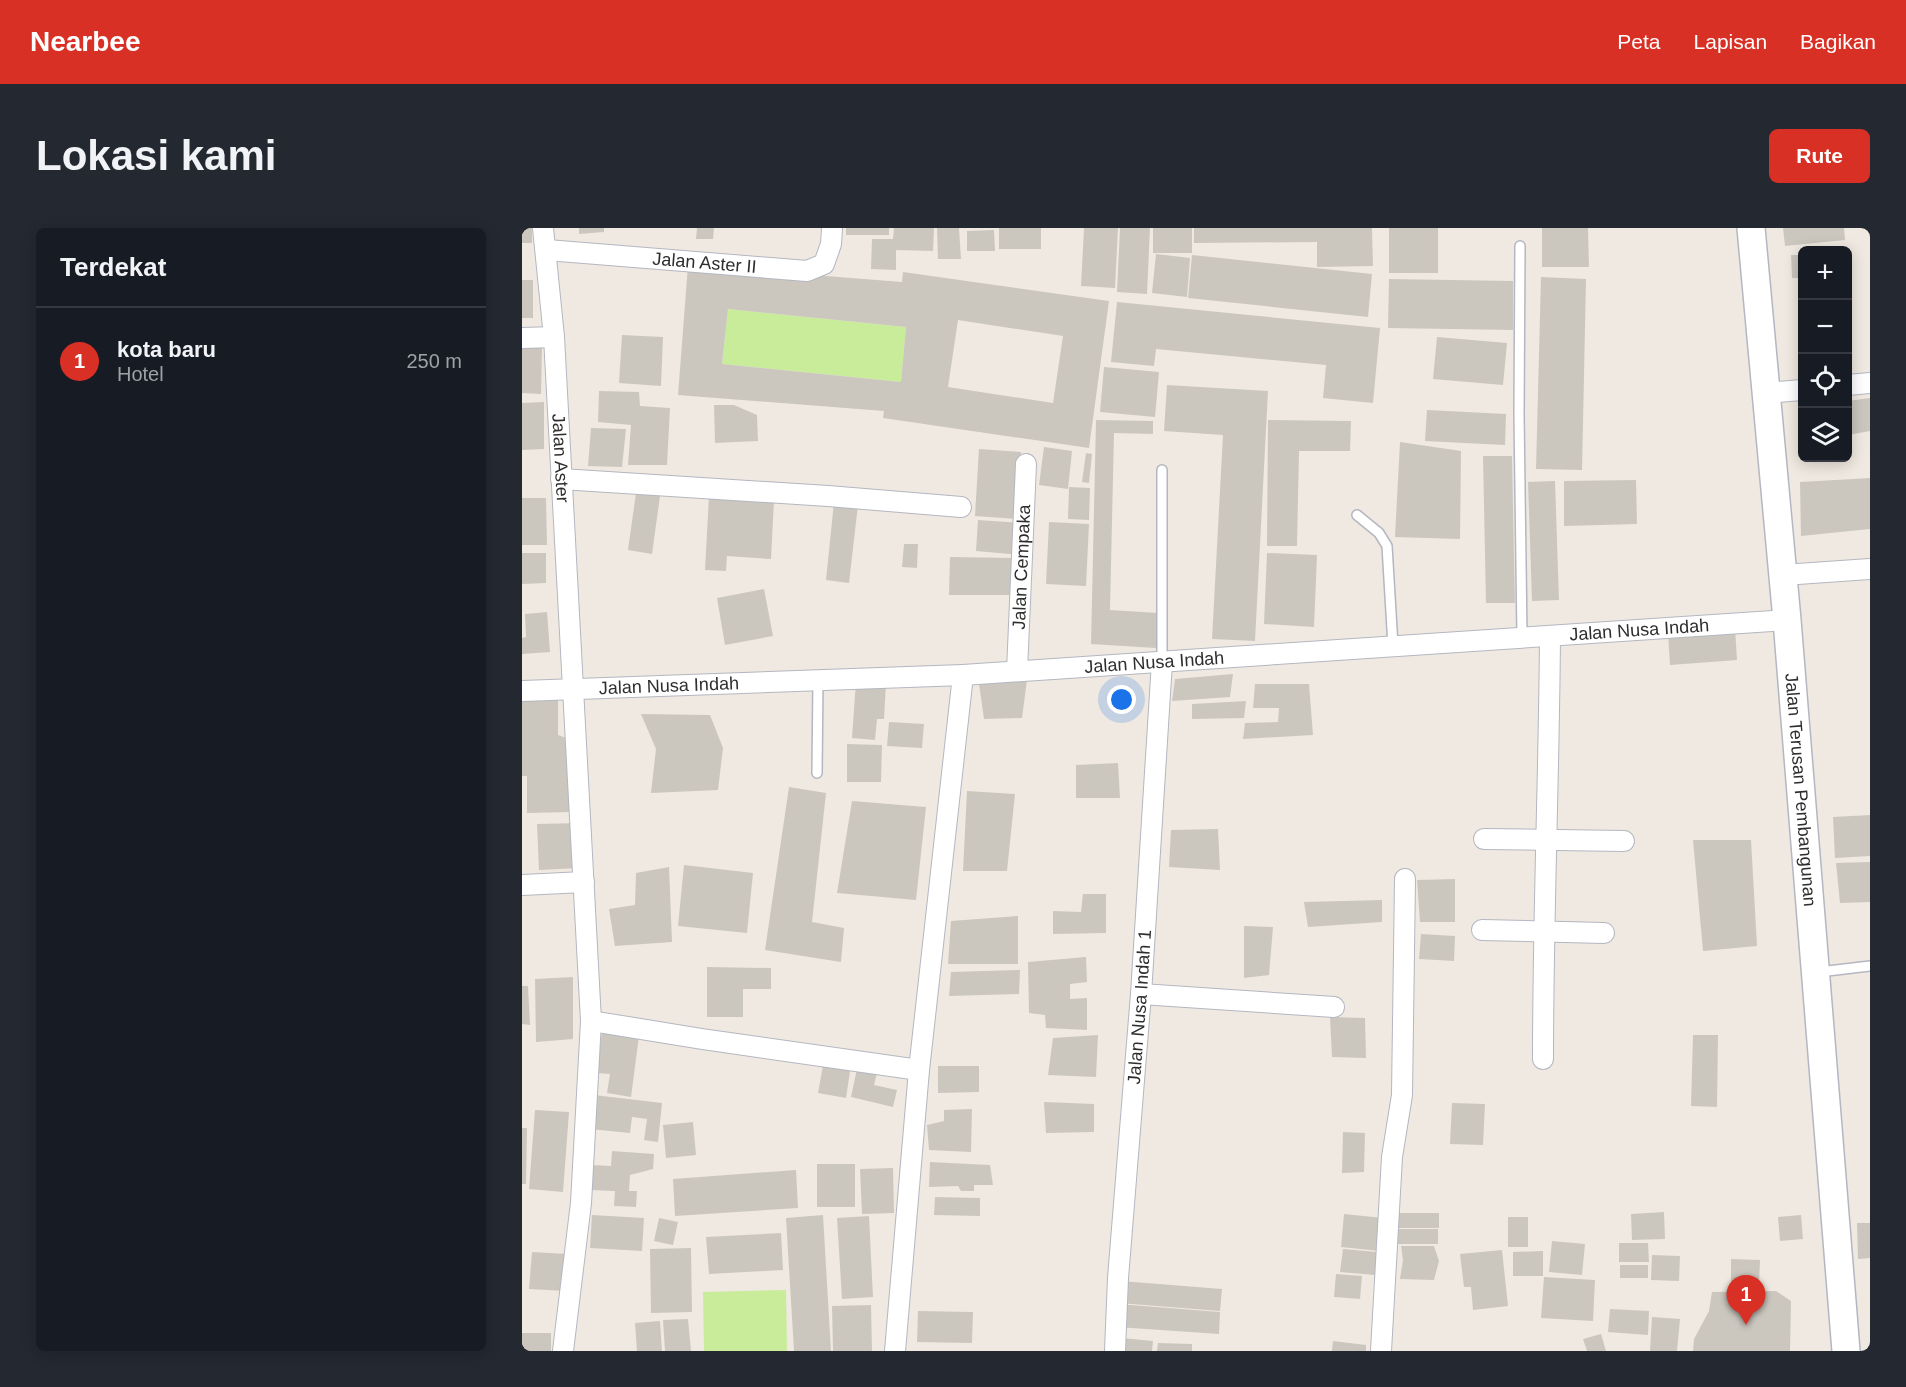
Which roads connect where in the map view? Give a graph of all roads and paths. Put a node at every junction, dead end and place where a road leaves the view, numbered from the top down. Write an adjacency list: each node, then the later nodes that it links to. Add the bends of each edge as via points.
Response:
1 (543, 228): 5 (street, Jalan Aster)
2 (832, 228): 5 (street, Jalan Aster II, via 824,264 807,271)
3 (1751, 228): 11 (street, Jalan Terusan Pembangunan)
4 (1520, 246): 21 (lane)
5 (547, 250): 6 (street, Jalan Aster)
6 (554, 337): 7 (street); 14 (street, Jalan Aster)
7 (522, 338)
8 (1870, 383): 9 (street)
9 (1852, 385)
10 (1798, 390): 11 (street)
11 (1767, 393): 18 (street, Jalan Terusan Pembangunan)
12 (1026, 464): 24 (street, Jalan Cempaka)
13 (1162, 470): 23 (lane)
14 (561, 479): 15 (street); 27 (street, Jalan Aster)
15 (961, 507)
16 (1358, 515): 22 (lane, via 1379,533 1387,546)
17 (1870, 569): 18 (street)
18 (1783, 575): 19 (street, Jalan Terusan Pembangunan)
19 (1787, 620): 20 (street, Jalan Nusa Indah); 40 (street, Jalan Terusan Pembangunan)
20 (1551, 636): 21 (street, Jalan Nusa Indah); 31 (street)
21 (1522, 637): 22 (street, Jalan Nusa Indah)
22 (1393, 646): 23 (street, Jalan Nusa Indah)
23 (1162, 662): 24 (street, Jalan Nusa Indah); 41 (street, Jalan Nusa Indah 1)
24 (1017, 671): 25 (street, Jalan Nusa Indah)
25 (963, 675): 26 (street, Jalan Nusa Indah); 45 (street)
26 (818, 680): 27 (street, Jalan Nusa Indah); 29 (lane)
27 (573, 689): 28 (street, Jalan Nusa Indah); 34 (street, Jalan Aster)
28 (522, 691)
29 (817, 772)
30 (1484, 839): 31 (street)
31 (1548, 840): 32 (street); 37 (street)
32 (1624, 841)
33 (1405, 879): 49 (street, via 1402,1095 1392,1157)
34 (584, 882): 35 (street); 43 (street, Jalan Aster)
35 (522, 885)
36 (1482, 930): 37 (street)
37 (1543, 932): 38 (street); 44 (street)
38 (1604, 933)
39 (1870, 966): 40 (lane)
40 (1816, 972): 50 (street, Jalan Terusan Pembangunan)
41 (1141, 994): 42 (street); 48 (street, Jalan Nusa Indah 1)
42 (1334, 1007)
43 (591, 1021): 45 (street); 46 (street, Jalan Aster, via 581,1203)
44 (1543, 1059)
45 (919, 1070): 47 (street)
46 (563, 1351)
47 (895, 1351)
48 (1115, 1351)
49 (1381, 1351)
50 (1846, 1351)

